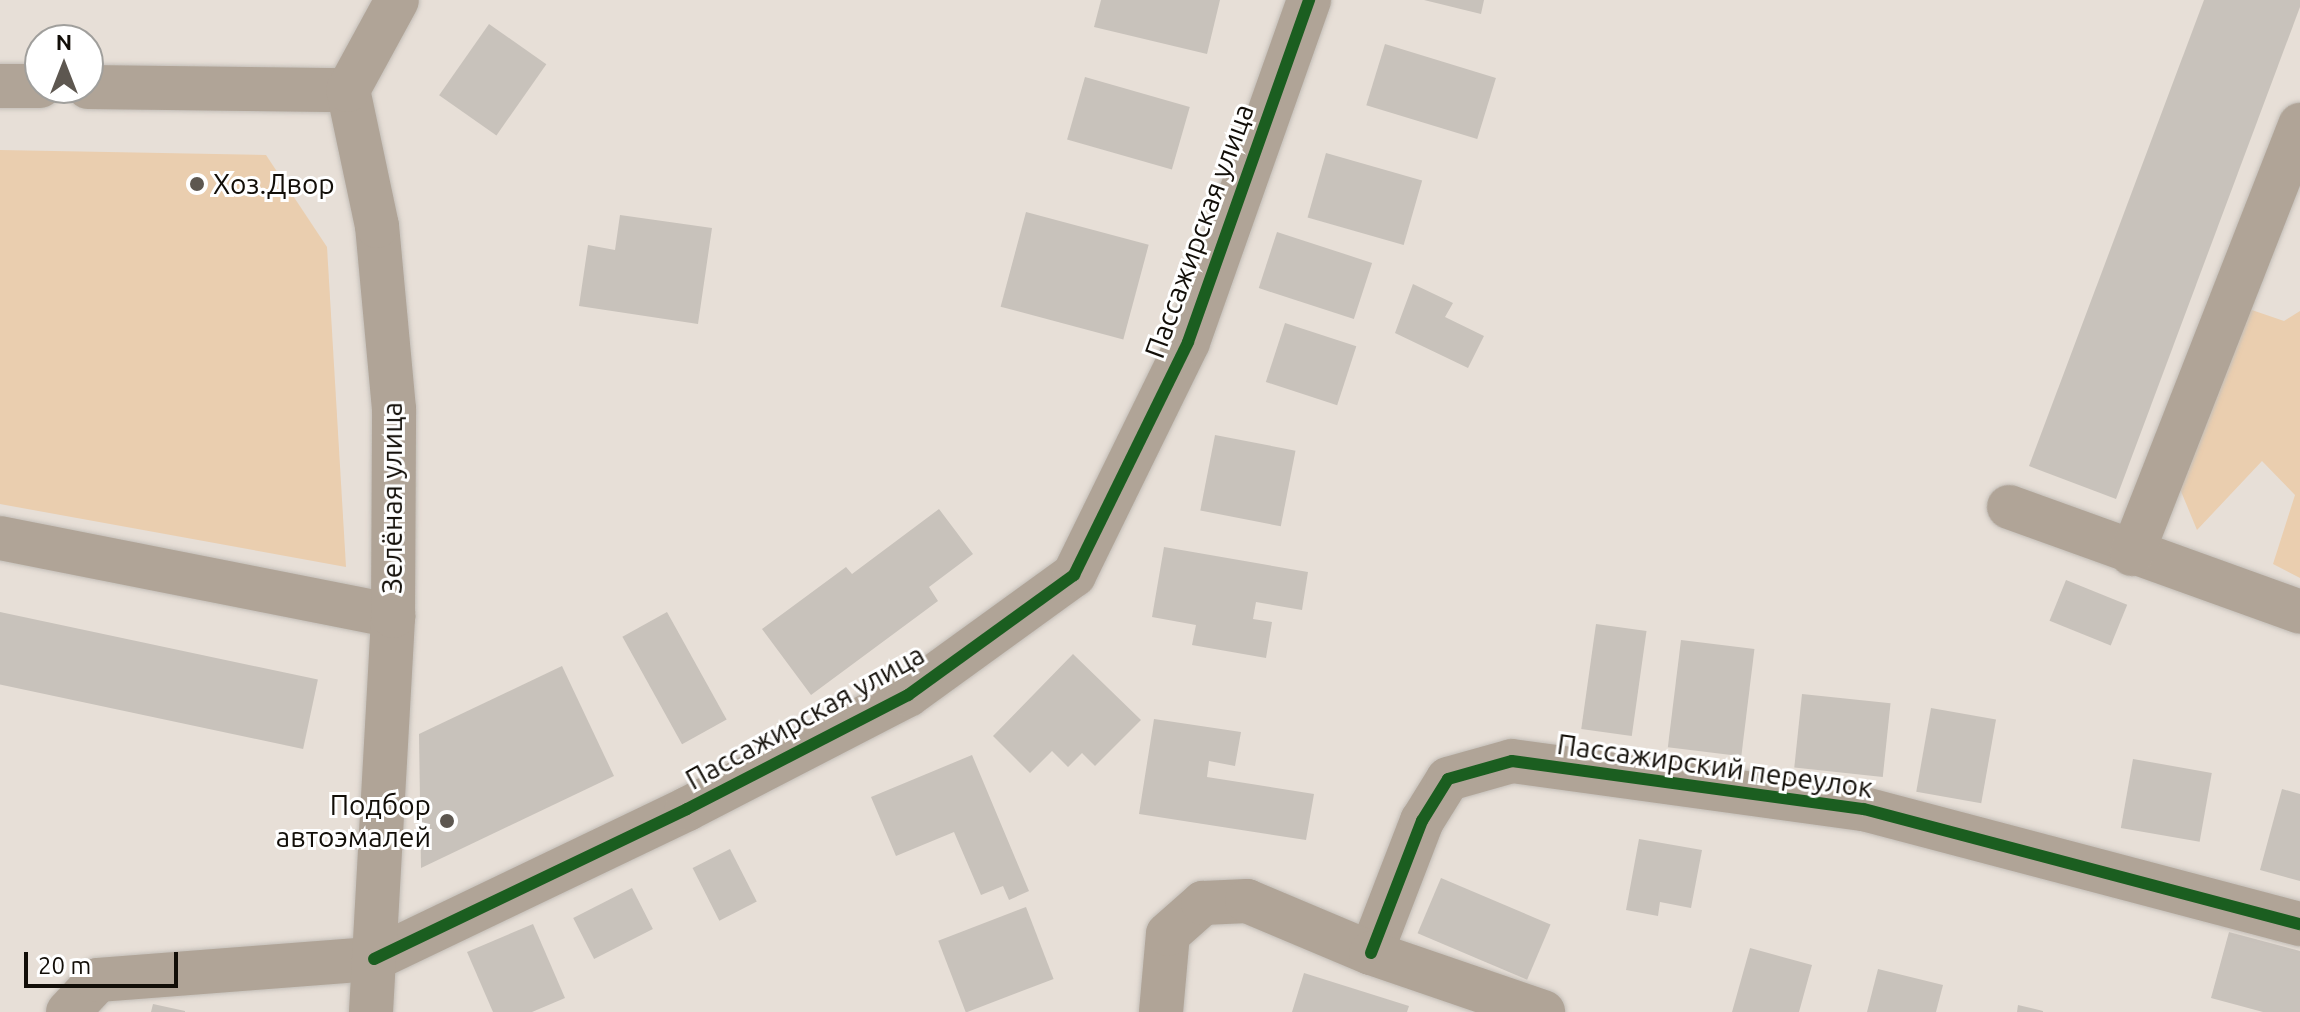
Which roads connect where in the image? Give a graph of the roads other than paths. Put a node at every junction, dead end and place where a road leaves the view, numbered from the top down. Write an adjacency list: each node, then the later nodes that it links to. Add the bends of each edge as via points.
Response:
1 (397, 0): 6 (street)
2 (1309, 0): 15 (street, Пассажирская улица, via 1188,342 1074,575 908,695 687,809)
3 (0, 86): 4 (street)
4 (24, 86)
5 (104, 87): 6 (street)
6 (348, 90): 12 (street, Зелёная улица, via 377,226 391,378)
7 (2300, 125): 10 (street)
8 (2009, 507): 10 (street)
9 (0, 538): 12 (street)
10 (2132, 554): 11 (street)
11 (2300, 612)
12 (393, 616): 15 (street, Зелёная улица)
13 (2300, 924): 14 (street, Пассажирский переулок, via 1864,809 1512,761 1448,779 1422,821)
14 (1371, 953): 18 (street, via 1247,901 1203,903 1168,934); 19 (street)
15 (374, 959): 16 (street, via 98,980); 17 (street, Зелёная улица)
16 (68, 1012)
17 (371, 1012)
18 (1161, 1012)
19 (1543, 1012)

